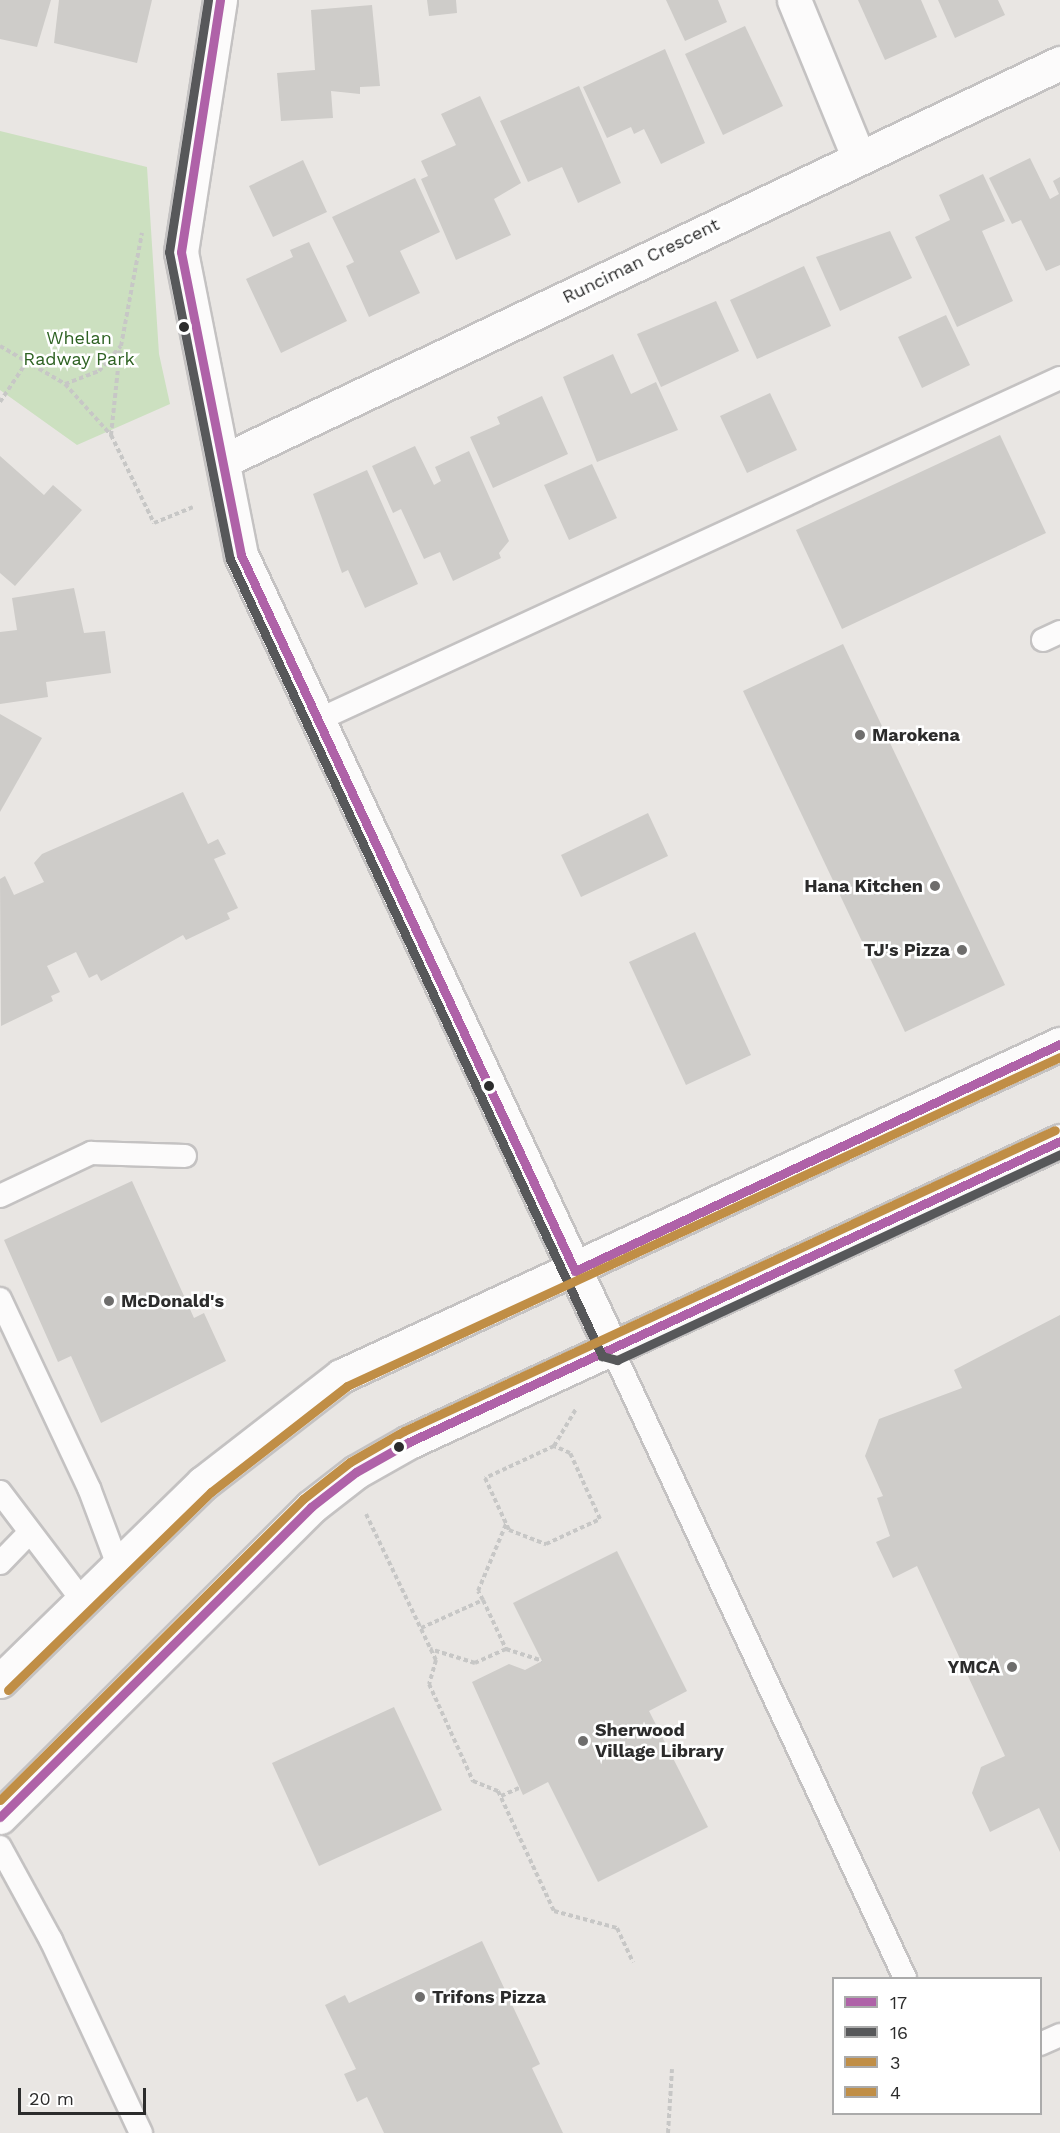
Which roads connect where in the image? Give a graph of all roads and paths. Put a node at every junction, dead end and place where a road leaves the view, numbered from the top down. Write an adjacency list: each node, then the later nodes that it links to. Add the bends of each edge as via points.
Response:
1 (220, 0): 5 (street)
2 (794, 0): 4 (street)
3 (1060, 63): 4 (street, Runciman Crescent)
4 (858, 156): 13 (street, Runciman Crescent)
5 (185, 229): 7 (path, via 142,232); 13 (street, via 181,252)
6 (0, 346): 8 (path)
7 (121, 346): 10 (path, via 99,371); 12 (path)
8 (26, 363): 10 (path); 11 (path)
9 (1060, 378): 15 (lane)
10 (65, 384): 12 (path)
11 (0, 402)
12 (111, 435): 14 (path, via 154,523)
13 (224, 461): 14 (street)
14 (230, 492): 15 (street, via 241,555)
15 (318, 720): 20 (street)
16 (1060, 1044): 20 (street)
17 (1060, 1141): 22 (street)
18 (185, 1156): 19 (lane, via 91,1153)
19 (0, 1196)
20 (575, 1271): 22 (street); 29 (street, via 341,1376 203,1483)
21 (0, 1299): 29 (lane, via 89,1488)
22 (612, 1349): 23 (path); 24 (street, via 409,1442); 42 (lane)
23 (554, 1446): 26 (path, via 485,1478); 26 (path, via 570,1453 600,1519 546,1544 509,1530)
24 (349, 1478): 32 (path); 39 (street, via 311,1507)
25 (0, 1492): 27 (lane)
26 (506, 1523): 31 (path, via 478,1591)
27 (30, 1532): 28 (lane); 30 (lane)
28 (0, 1563)
29 (118, 1565): 30 (street)
30 (82, 1600): 36 (street)
31 (483, 1600): 32 (path); 34 (path)
32 (421, 1628): 33 (path)
33 (430, 1649): 34 (path, via 475,1663); 38 (path, via 436,1660 429,1684 473,1781)
34 (506, 1649): 35 (path)
35 (542, 1661)
36 (0, 1681)
37 (519, 1788): 38 (path)
38 (500, 1796): 41 (path, via 554,1911 617,1928)
39 (0, 1816)
40 (0, 1847): 46 (lane, via 51,1940)
41 (633, 1963)
42 (905, 1977)
43 (1060, 2036): 44 (lane)
44 (1042, 2044)
45 (672, 2069): 47 (path)
46 (141, 2133)
47 (668, 2133)

